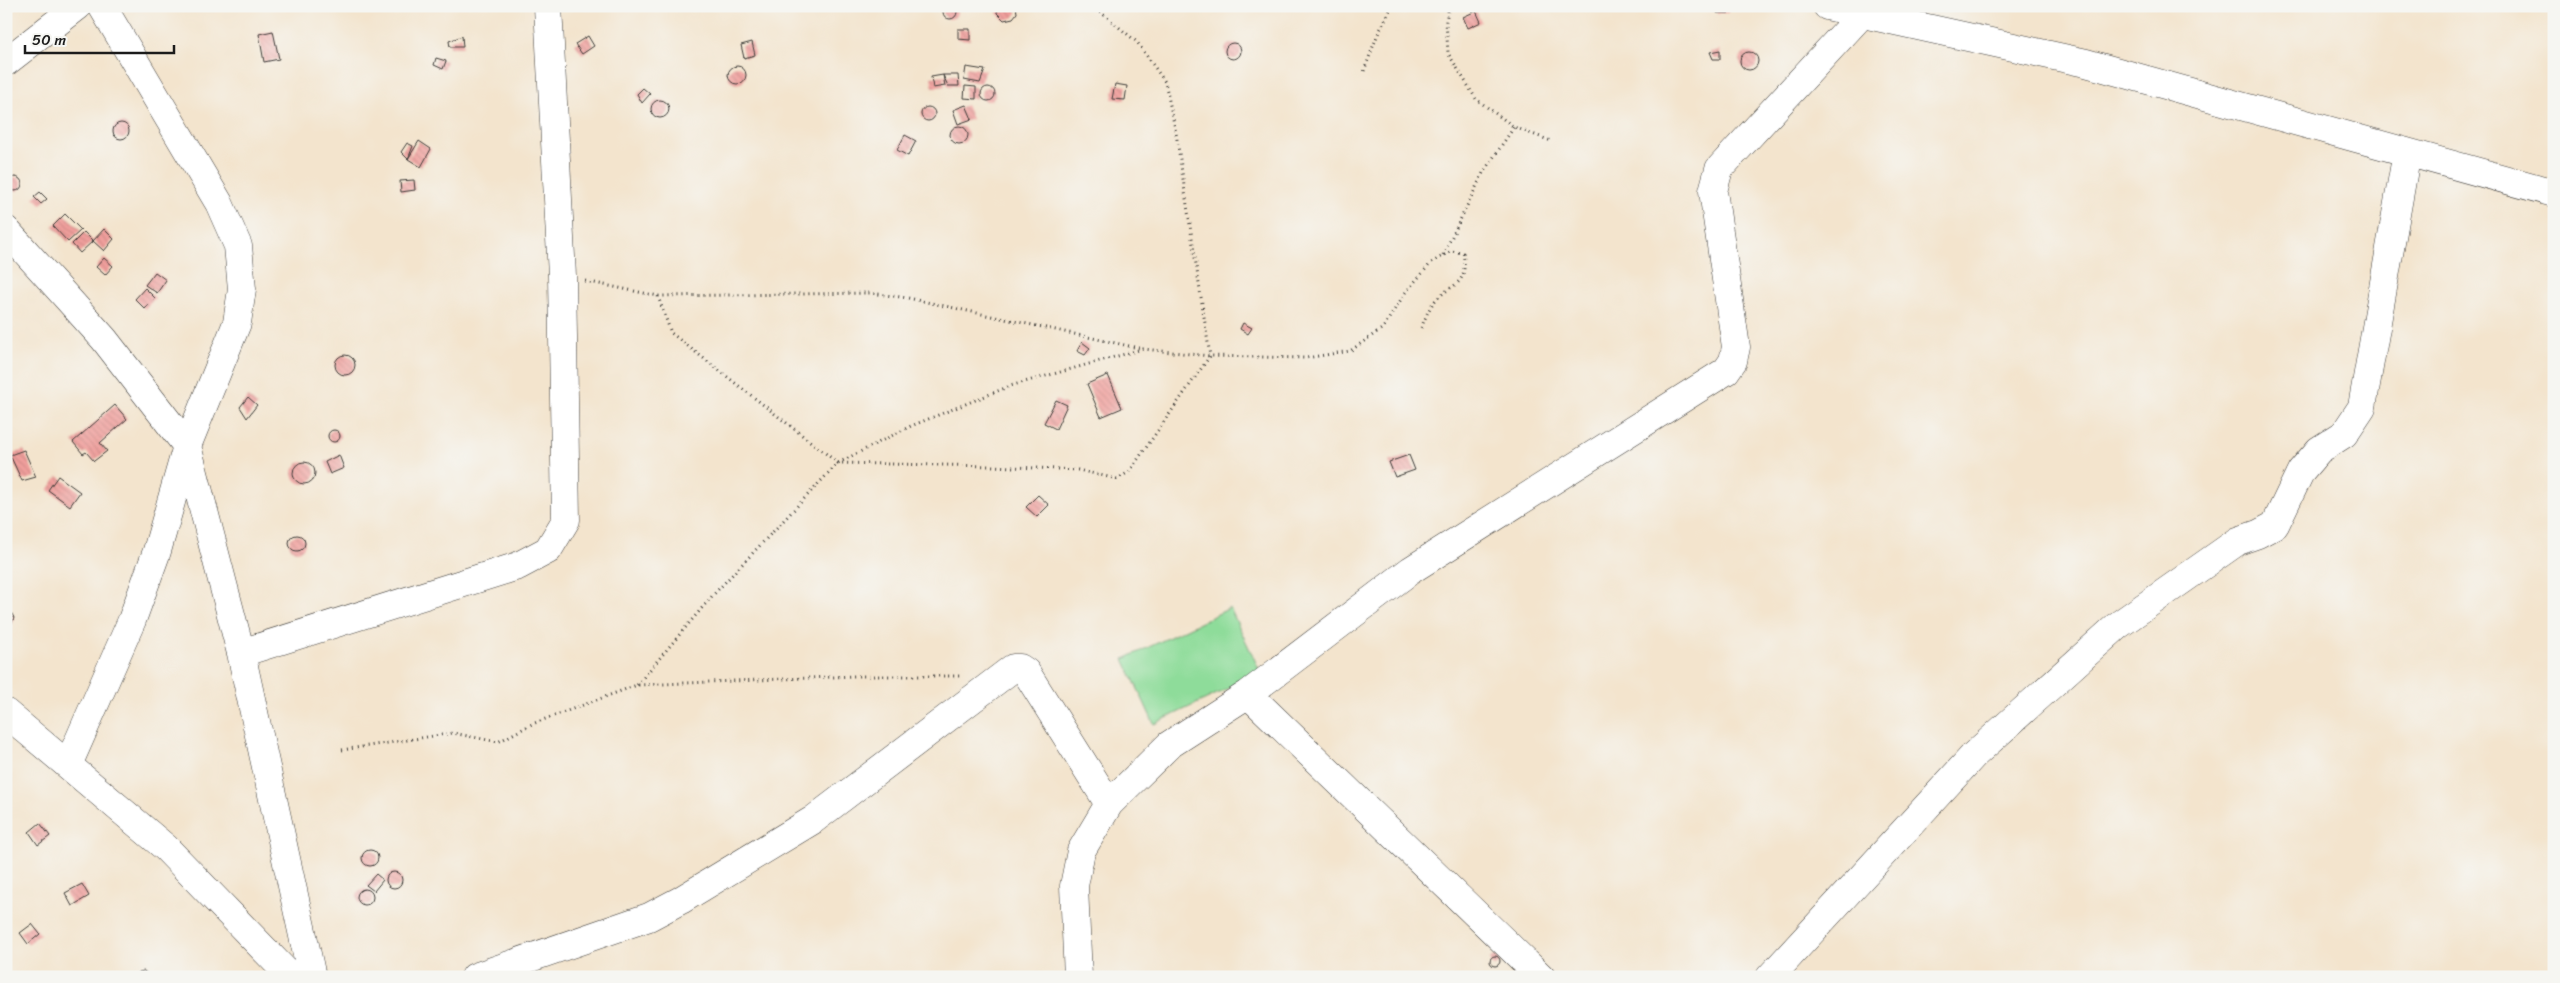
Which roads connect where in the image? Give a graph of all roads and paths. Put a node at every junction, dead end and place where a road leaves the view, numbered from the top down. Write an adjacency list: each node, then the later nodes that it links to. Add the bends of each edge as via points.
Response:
1 (78, 6): 9 (street)
2 (102, 6): 22 (street, via 219,203 238,246 242,289 237,323)
3 (548, 6): 17 (street)
4 (1093, 6): 21 (path, via 1137,42 1165,82 1176,132)
5 (1392, 6): 10 (path)
6 (1449, 6): 11 (path, via 1446,21 1448,53 1476,99)
7 (1827, 6): 8 (street)
8 (1863, 13): 13 (street, via 2086,63); 27 (street, via 1719,169 1713,191 1736,347 1733,361 1726,371 1411,570)
9 (6, 62)
10 (1364, 71)
11 (1514, 127): 12 (path); 16 (path, via 1483,173)
12 (1551, 141)
13 (2407, 152): 14 (street); 36 (street, via 2362,407 2344,434 2319,450 2301,471 2274,525 2238,541 2118,626 1974,755)
14 (2554, 192)
15 (6, 230): 22 (street, via 104,339)
16 (1443, 256): 19 (path, via 1451,251 1462,253 1466,268 1456,286 1434,302); 21 (path, via 1431,263 1405,293 1383,328 1350,351 1306,358)
17 (562, 276): 18 (path); 24 (street, via 566,520 548,550 518,566)
18 (658, 296): 20 (path, via 870,293 908,298); 23 (path, via 671,333)
19 (1420, 330)
20 (1144, 349): 21 (path); 23 (path, via 1010,386 911,426)
21 (1210, 356): 23 (path, via 1129,472 1118,479 1078,470)
22 (187, 446): 24 (street); 30 (street, via 157,551 132,620)
23 (838, 463): 26 (path, via 713,595)
24 (242, 653): 32 (street)
25 (1001, 676): 26 (path, via 856,676); 31 (street, via 1013,668 1026,672); 33 (street, via 813,820 681,900 649,917)
26 (636, 685): 29 (path, via 532,724 498,742 453,733)
27 (1248, 694): 31 (street, via 1169,745); 35 (street)
28 (6, 713): 30 (street)
29 (342, 750)
30 (68, 765): 32 (street, via 166,848)
31 (1110, 804): 34 (street, via 1081,851 1074,886)
32 (306, 976)
33 (475, 977)
34 (1078, 977)
35 (1541, 977)
36 (1770, 977)

